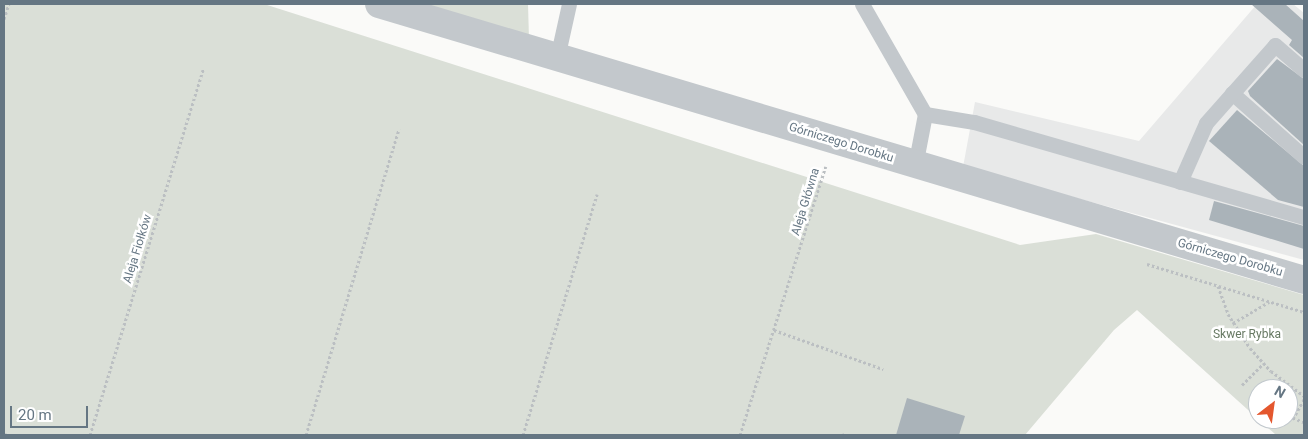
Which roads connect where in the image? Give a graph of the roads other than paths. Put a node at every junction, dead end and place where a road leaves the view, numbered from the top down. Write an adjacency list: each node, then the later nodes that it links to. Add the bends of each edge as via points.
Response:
1 (379, 4): 4 (street, Górniczego Dorobku)
2 (569, 4): 4 (lane)
3 (862, 4): 7 (lane)
4 (557, 58): 9 (street, Górniczego Dorobku)
5 (1304, 70): 6 (lane, via 1275,44)
6 (1232, 93): 8 (lane); 10 (lane, via 1206,123)
7 (925, 114): 9 (lane); 10 (lane, via 974,122)
8 (1304, 157)
9 (916, 166): 12 (street, Górniczego Dorobku)
10 (1180, 182): 11 (lane)
11 (1304, 216)
12 (1304, 280)

